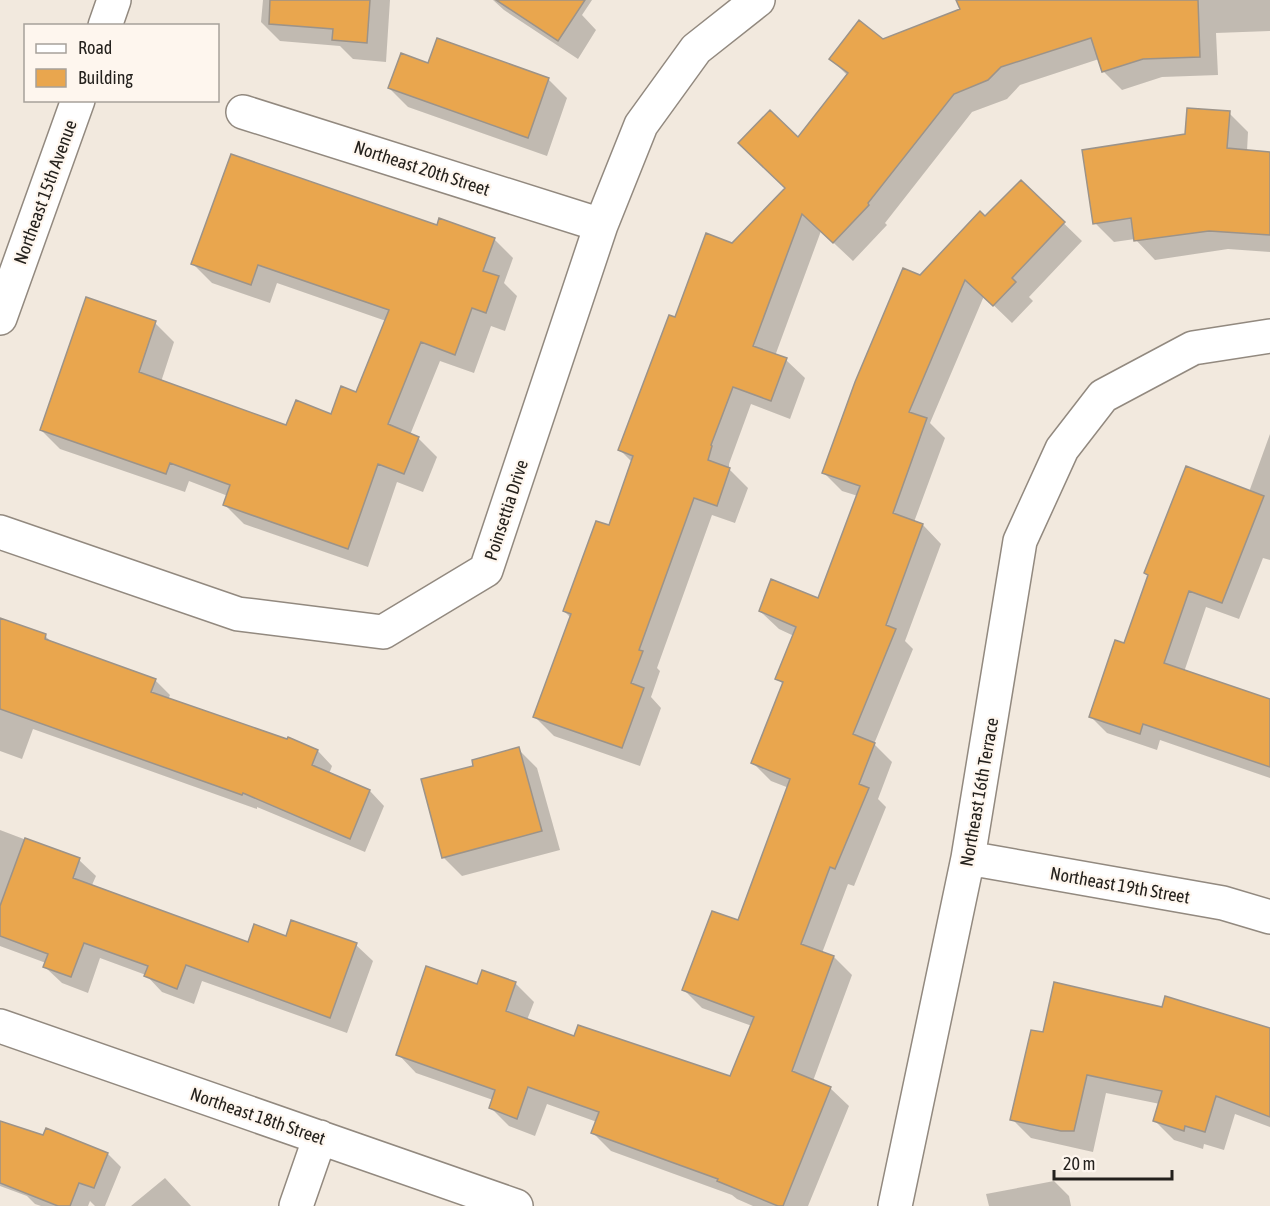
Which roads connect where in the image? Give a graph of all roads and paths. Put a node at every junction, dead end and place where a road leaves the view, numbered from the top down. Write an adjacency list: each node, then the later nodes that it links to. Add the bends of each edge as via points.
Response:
1 (114, 0): 3 (street)
2 (758, 0): 6 (street, Poinsettia Drive, via 696,49 641,125)
3 (106, 24)
4 (77, 102): 7 (street, Northeast 15th Avenue)
5 (243, 112): 6 (street, Northeast 20th Street)
6 (601, 225): 9 (street, Poinsettia Drive, via 486,570 383,632 237,614)
7 (0, 318)
8 (1270, 336): 10 (street, Northeast 16th Terrace, via 1193,348 1103,396 1062,449 1020,541)
9 (0, 532)
10 (968, 858): 11 (street, Northeast 19th Street, via 1223,903); 16 (street, Northeast 16th Terrace)
11 (1270, 917)
12 (0, 1026): 13 (street, Northeast 18th Street)
13 (320, 1137): 14 (street); 15 (street, Northeast 18th Street)
14 (296, 1206)
15 (516, 1206)
16 (895, 1206)

